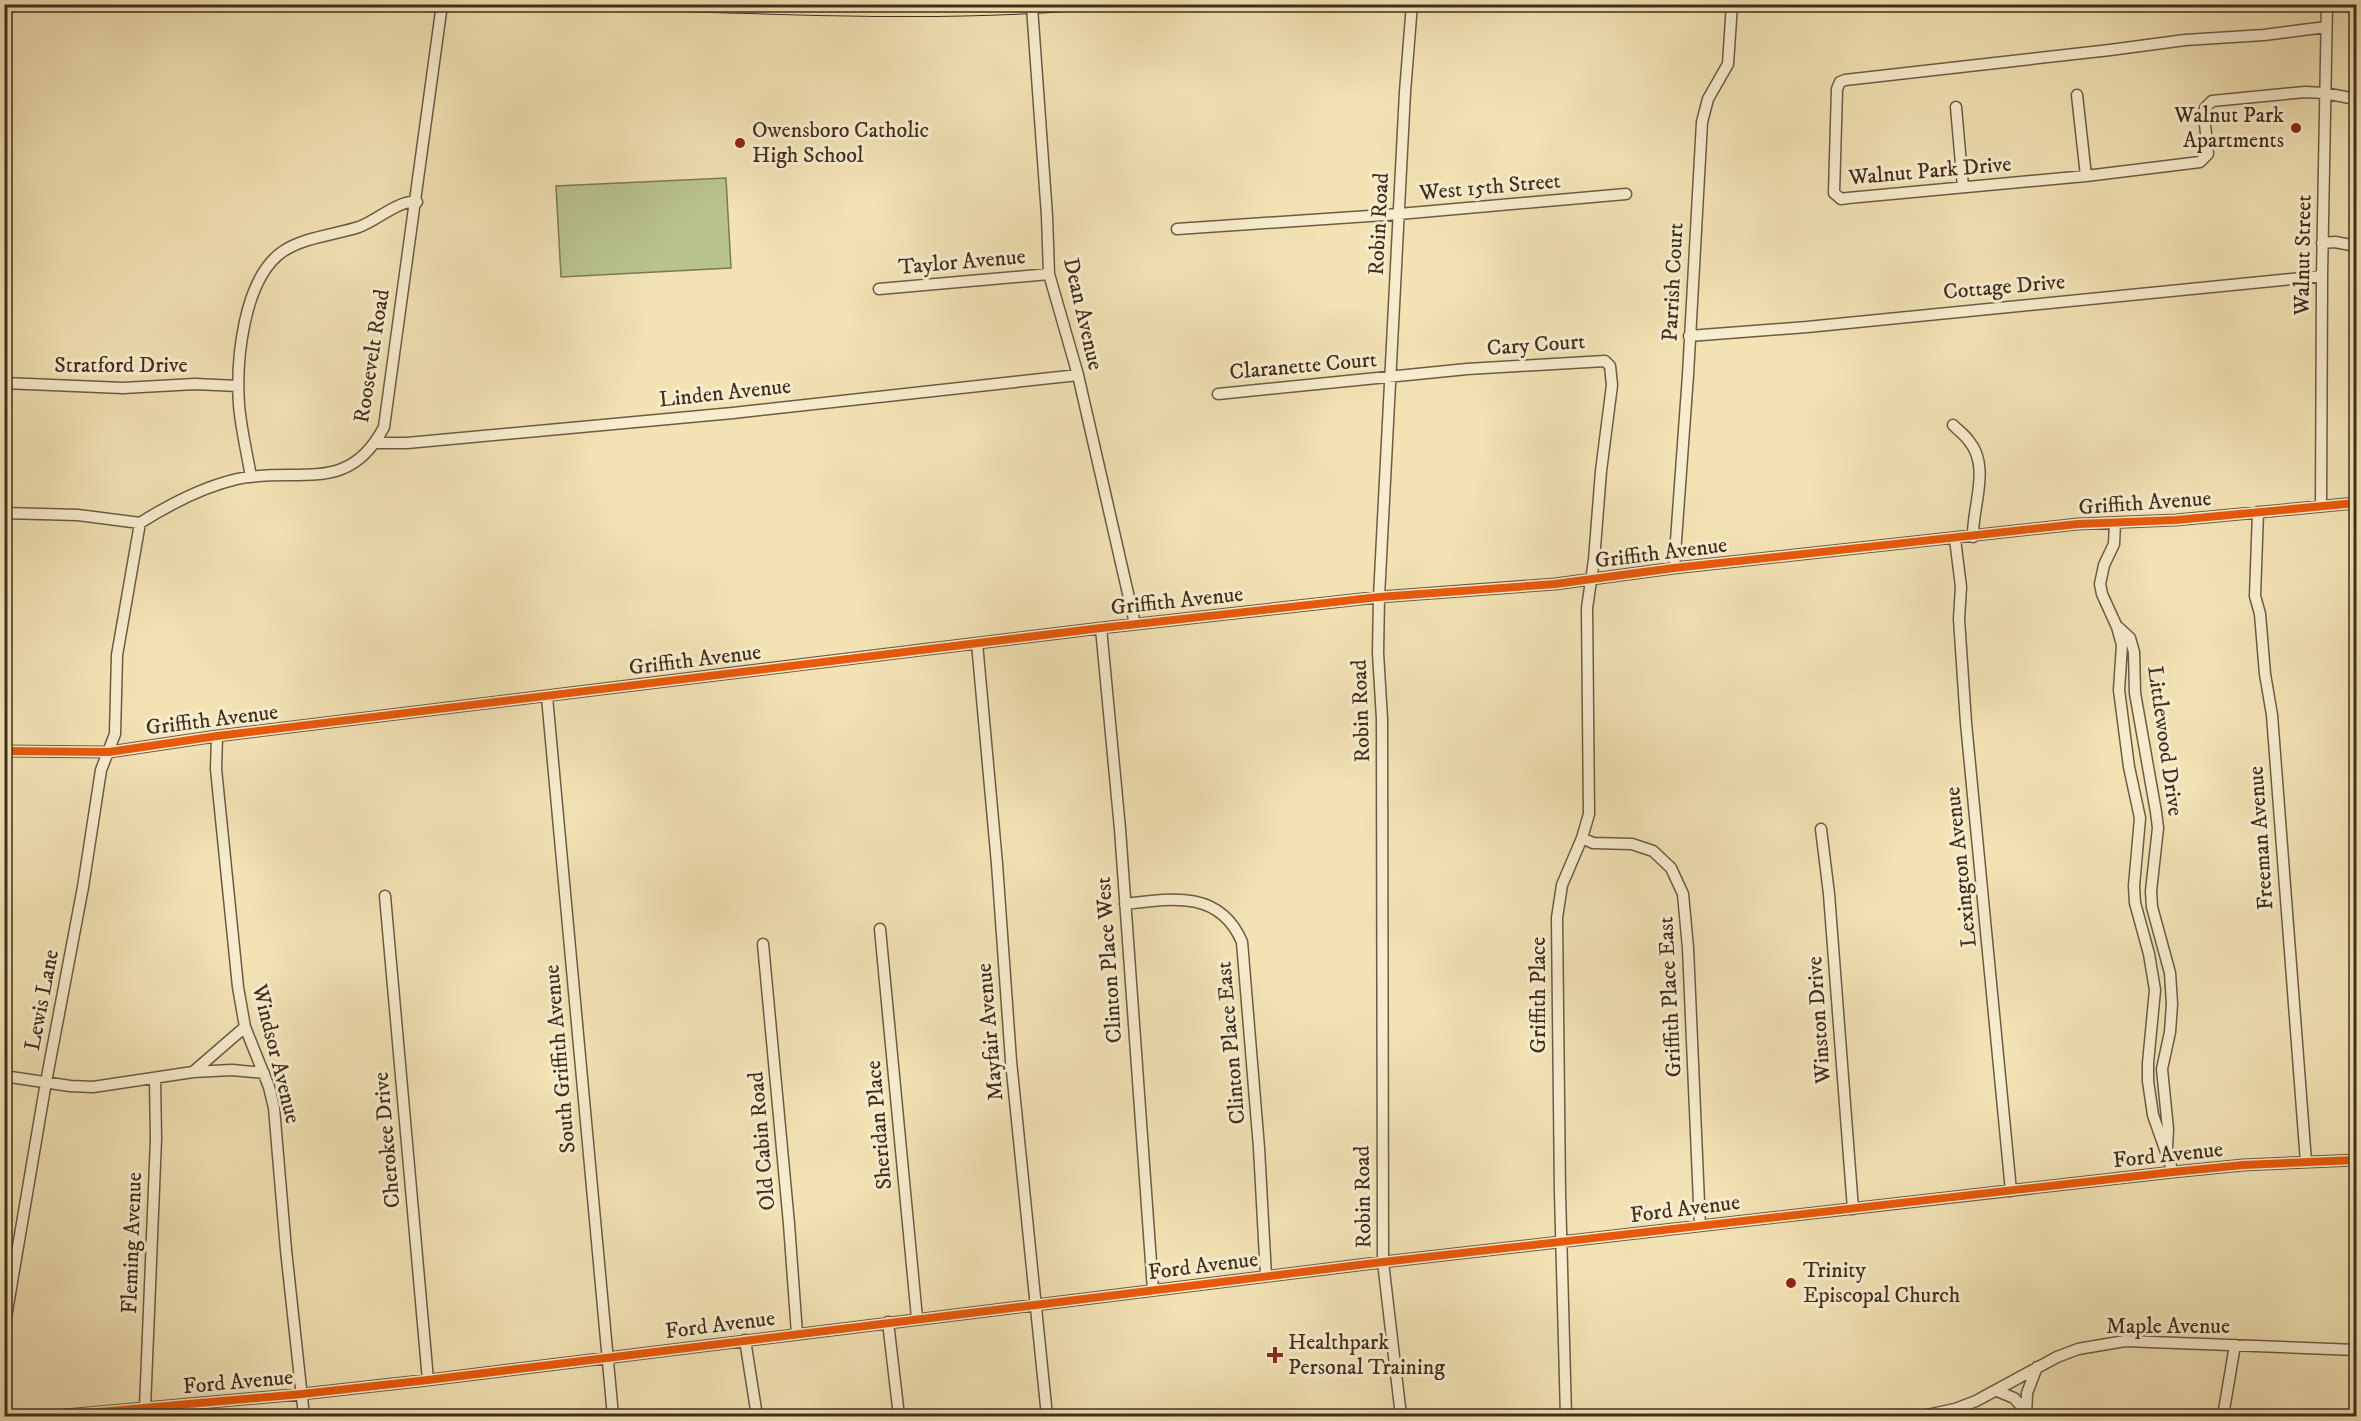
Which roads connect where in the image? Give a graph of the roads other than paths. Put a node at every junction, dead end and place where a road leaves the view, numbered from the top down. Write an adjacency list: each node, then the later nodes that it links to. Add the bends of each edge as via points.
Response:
1 (442, 4): 18 (street, Roosevelt Road)
2 (681, 4): 7 (main road)
3 (1066, 4): 9 (main road)
4 (1412, 4): 19 (street, Robin Road)
5 (1732, 4): 26 (street, Parrish Court, via 1728,64 1707,99 1702,123)
6 (2327, 4): 10 (street, Walnut Street)
7 (744, 5): 8 (main road)
8 (888, 7): 9 (main road)
9 (1032, 7): 23 (street, Dean Avenue)
10 (2326, 27): 11 (street, Walnut Street); 16 (street, Walnut Park Drive, via 1840,82 1833,187 1836,197)
11 (2324, 93): 13 (street); 15 (street, Walnut Park Drive, via 2212,101 2204,114 2209,147 2205,159); 21 (street, Walnut Street)
12 (2077, 95): 15 (street)
13 (2356, 99)
14 (1956, 107): 16 (street)
15 (2086, 176): 16 (street, Walnut Park Drive)
16 (1963, 187)
17 (1626, 194): 19 (street, West 15th Street)
18 (417, 202): 30 (street, via 403,203 361,226 292,246 270,263 249,304); 33 (street, Roosevelt Road, via 384,427)
19 (1399, 214): 20 (street, West 15th Street); 28 (street, Robin Road)
20 (1177, 229)
21 (2322, 243): 22 (street); 24 (street, Walnut Street)
22 (2356, 246)
23 (1049, 274): 25 (street, Taylor Avenue); 27 (street, Dean Avenue)
24 (2322, 276): 26 (street, Cottage Drive); 36 (street, Walnut Street)
25 (879, 289)
26 (1689, 336): 43 (street, Parrish Court)
27 (1078, 375): 33 (street, Linden Avenue, via 733,413); 46 (street, Dean Avenue)
28 (1392, 377): 31 (street, Claranette Court); 44 (street, Cary Court, via 1582,361 1609,363 1612,385); 45 (street, Robin Road)
29 (4, 383): 30 (street, Stratford Drive, via 123,388)
30 (238, 386): 34 (street)
31 (1218, 394)
32 (1953, 425): 41 (street, via 1971,442 1979,461)
33 (375, 443): 34 (street, Roosevelt Road, via 359,460 332,472)
34 (251, 477): 39 (street, Roosevelt Road, via 203,490)
35 (2356, 503): 36 (street, Griffith Avenue)
36 (2321, 506): 37 (street, Griffith Avenue)
37 (2258, 512): 40 (street, Griffith Avenue); 68 (street, Freeman Avenue, via 2255,596 2272,715)
38 (4, 513): 39 (street)
39 (140, 522): 53 (street, via 117,655 115,734)
40 (2115, 523): 41 (street, Griffith Avenue); 47 (street, Littlewood Drive, via 2114,544 2103,565 2100,584)
41 (1973, 537): 42 (street, Griffith Avenue)
42 (1955, 539): 43 (street, Griffith Avenue); 70 (street, Lexington Avenue, via 1966,723)
43 (1674, 568): 44 (street, Griffith Avenue)
44 (1590, 579): 45 (street, Griffith Avenue); 55 (street, Griffith Place, via 1589,814)
45 (1379, 597): 46 (street, Griffith Avenue); 74 (street, Robin Road)
46 (1135, 624): 48 (street, Griffith Avenue)
47 (2118, 627): 66 (street, Littlewood Drive, via 2122,645 2119,690 2140,818 2134,886 2155,990 2148,1082 2153,1115); 66 (street, Littlewood Drive, via 2130,638 2134,651 2135,693 2157,812 2152,907 2169,973 2172,1004 2162,1069 2168,1129)
48 (1101, 628): 49 (street, Griffith Avenue); 57 (street, Clinton Place West)
49 (977, 643): 50 (street, Griffith Avenue); 77 (street, Mayfair Avenue, via 1011,1061)
50 (547, 697): 51 (street, Griffith Avenue); 85 (street, South Griffith Avenue)
51 (216, 736): 53 (street, Griffith Avenue); 60 (street, Windsor Avenue, via 224,854)
52 (4, 751): 53 (street, Griffith Avenue)
53 (109, 752): 65 (street, Lewis Lane, via 101,770)
54 (1821, 829): 71 (street, Winston Drive)
55 (1582, 838): 72 (street, Griffith Place East, via 1593,843 1632,844 1653,851 1671,868 1683,894); 73 (street, Griffith Place, via 1562,885 1557,918)
56 (385, 896): 87 (street, Cherokee Drive)
57 (1125, 904): 75 (street, Clinton Place East, via 1185,900 1211,906 1231,921 1242,942); 76 (street, Clinton Place West)
58 (880, 929): 78 (street, Sheridan Place)
59 (763, 944): 81 (street, Old Cabin Road)
60 (245, 1027): 61 (street); 62 (street, Windsor Avenue)
61 (193, 1072): 62 (street); 64 (street)
62 (264, 1072): 89 (street, Windsor Avenue, via 277,1129)
63 (4, 1076): 65 (street)
64 (155, 1079): 65 (street, via 93,1087); 90 (street, Fleming Avenue)
65 (46, 1082): 80 (street, Lewis Lane)
66 (2166, 1150): 69 (street, Littlewood Drive)
67 (2356, 1160): 68 (street, Ford Avenue)
68 (2306, 1162): 69 (street, Ford Avenue)
69 (2173, 1172): 70 (street, Ford Avenue)
70 (2011, 1191): 71 (street, Ford Avenue)
71 (1853, 1209): 72 (street, Ford Avenue)
72 (1700, 1226): 73 (street, Ford Avenue)
73 (1562, 1242): 74 (street, Ford Avenue); 99 (street, Griffith Place)
74 (1383, 1262): 75 (street, Ford Avenue); 98 (street, Robin Road)
75 (1266, 1276): 76 (street, Ford Avenue)
76 (1153, 1290): 77 (street, Ford Avenue)
77 (1036, 1304): 78 (street, Ford Avenue); 97 (street, Mayfair Avenue)
78 (917, 1318): 79 (street, Ford Avenue)
79 (888, 1322): 81 (street, Ford Avenue); 96 (street)
80 (4, 1329)
81 (797, 1334): 82 (street, Ford Avenue)
82 (745, 1340): 85 (street, Ford Avenue); 95 (street)
83 (2235, 1345): 84 (street, Maple Avenue); 86 (street, Maple Avenue, via 2125,1341 2101,1344); 101 (street)
84 (2356, 1350)
85 (608, 1358): 87 (street, Ford Avenue); 94 (street, South Griffith Avenue)
86 (2037, 1367): 88 (street, Maple Avenue); 91 (street, via 2027,1393)
87 (428, 1380): 89 (street, Ford Avenue)
88 (1997, 1391): 91 (street, via 2014,1398); 100 (street, Maple Avenue, via 1955,1409)
89 (302, 1394): 90 (street, Ford Avenue); 93 (street, Windsor Avenue)
90 (145, 1408): 92 (street, Ford Avenue)
91 (2026, 1413)
92 (54, 1416)
93 (304, 1416)
94 (613, 1416)
95 (757, 1416)
96 (899, 1416)
97 (1047, 1416)
98 (1401, 1416)
99 (1566, 1416)
100 (1922, 1416)
101 (2223, 1416)

